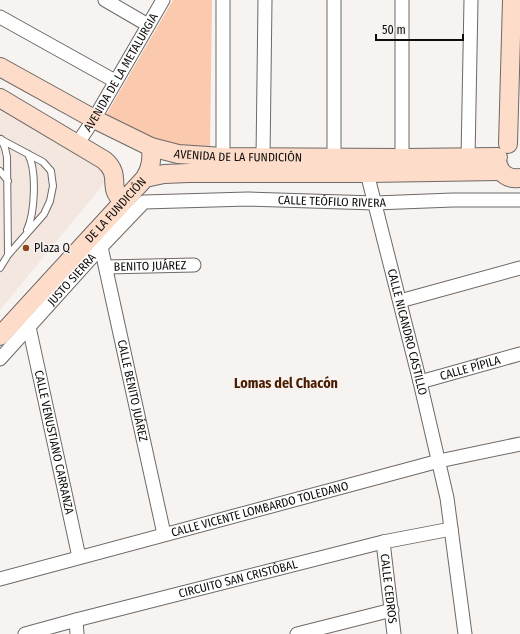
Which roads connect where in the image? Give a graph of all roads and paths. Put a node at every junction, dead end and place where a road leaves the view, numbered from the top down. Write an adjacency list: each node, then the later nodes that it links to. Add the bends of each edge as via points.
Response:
1 (104, 0): 10 (street)
2 (163, 0): 10 (street, AVENIDA DE LA METALURGIA)
3 (223, 0): 24 (street)
4 (265, 0): 20 (street)
5 (334, 0): 21 (street)
6 (402, 0): 22 (street)
7 (471, 0): 23 (street)
8 (512, 0): 17 (street)
9 (0, 17): 12 (street)
10 (148, 25): 12 (street, AVENIDA DE LA METALURGIA)
11 (0, 67): 14 (street, AVENIDA DE LA FUNDICIÓN)
12 (115, 81): 14 (street, AVENIDA DE LA METALURGIA)
13 (0, 98): 16 (street)
14 (94, 119): 16 (street, AVENIDA DE LA METALURGIA); 18 (street, AVENIDA DE LA FUNDICIÓN)
15 (1, 139): 19 (lane); 29 (lane, via 6,148)
16 (76, 144): 35 (street, via 109,165 113,172 114,192)
17 (509, 146): 23 (street, AVENIDA DE LA FUNDICIÓN); 26 (street, AVENIDA DE LA FUNDICIÓN); 28 (street, via 504,175)
18 (150, 147): 24 (street, AVENIDA DE LA FUNDICIÓN); 27 (street, DE LA FUNDICIÓN, via 152,158)
19 (28, 154): 36 (lane, via 33,170 33,209); 36 (lane, via 43,162 51,171 53,186 44,214)
20 (263, 157): 21 (street, AVENIDA DE LA FUNDICIÓN); 24 (street, AVENIDA DE LA FUNDICIÓN)
21 (334, 157): 22 (street, AVENIDA DE LA FUNDICIÓN)
22 (402, 158): 23 (street, AVENIDA DE LA FUNDICIÓN)
23 (468, 158)
24 (223, 165): 26 (street, AVENIDA DE LA FUNDICIÓN); 27 (street, AVENIDA DE LA FUNDICIÓN)
25 (0, 171): 29 (lane)
26 (367, 173): 34 (street, CALLE NICANDRO CASTILLO)
27 (145, 178): 35 (street, DE LA FUNDICIÓN)
28 (520, 178)
29 (8, 181): 31 (lane)
30 (0, 191): 31 (lane)
31 (8, 193): 38 (lane)
32 (520, 200): 34 (street, CALLE TEÓFILO RIVERA)
33 (144, 202): 34 (street, CALLE TEÓFILO RIVERA, via 248,199); 37 (street, JUSTO SIERRA)
34 (375, 203): 43 (street, CALLE NICANDRO CASTILLO)
35 (119, 205): 44 (street, via 95,216); 46 (street, DE LA FUNDICIÓN)
36 (25, 235): 38 (lane)
37 (101, 247): 41 (street, CALLE BENITO JUÁREZ); 45 (street, JUSTO SIERRA)
38 (8, 254): 40 (lane)
39 (194, 264): 41 (street, BENITO JUÁREZ)
40 (0, 268)
41 (106, 268): 53 (street, CALLE BENITO JUÁREZ)
42 (520, 268): 43 (street)
43 (400, 301): 49 (street, CALLE NICANDRO CASTILLO)
44 (0, 323)
45 (29, 327): 48 (street, JUSTO SIERRA); 55 (street, CALLE VENUSTIANO CARRANZA)
46 (0, 336)
47 (520, 354): 49 (street, CALLE PÍPILA)
48 (0, 360)
49 (420, 382): 51 (street, CALLE NICANDRO CASTILLO)
50 (520, 444): 51 (street, CALLE VICENTE LOMBARDO TOLEDANO)
51 (439, 461): 52 (street); 53 (street, CALLE VICENTE LOMBARDO TOLEDANO)
52 (451, 529): 54 (street, CIRCUITO SAN CRISTÓBAL); 63 (street)
53 (164, 534): 55 (street, CALLE VICENTE LOMBARDO TOLEDANO)
54 (383, 542): 57 (street, CALLE CEDROS); 58 (street, CIRCUITO SAN CRISTÓBAL)
55 (79, 557): 56 (street, CALLE VICENTE LOMBARDO TOLEDANO)
56 (0, 579)
57 (392, 610): 61 (street); 62 (street, CALLE CEDROS)
58 (76, 620): 59 (street, CIRCUITO SAN CRISTÓBAL); 60 (street)
59 (25, 634)
60 (78, 634)
61 (297, 634)
62 (394, 634)
63 (465, 634)

